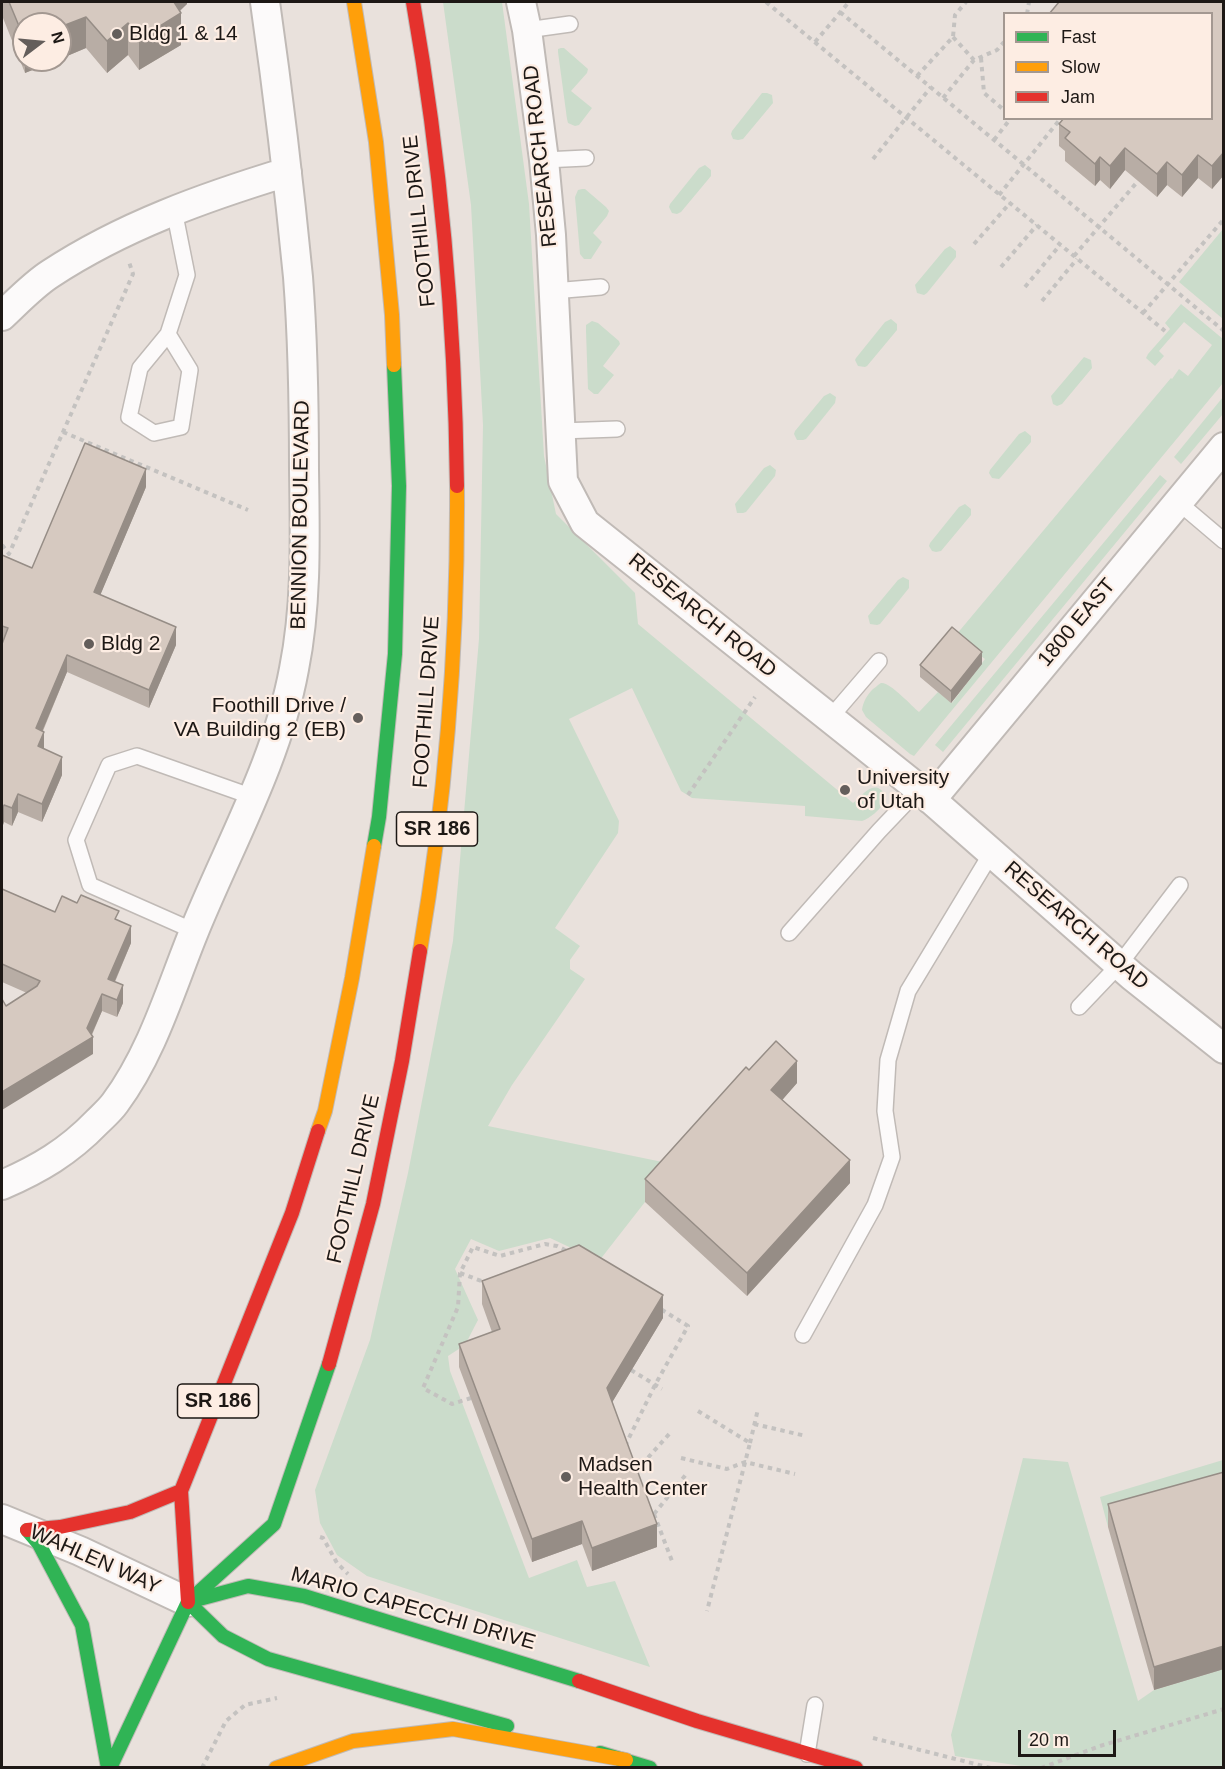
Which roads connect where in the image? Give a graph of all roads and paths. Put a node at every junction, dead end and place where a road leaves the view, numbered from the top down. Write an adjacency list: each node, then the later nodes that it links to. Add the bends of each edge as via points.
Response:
1 (265, 2): 28 (street, BENNION BOULEVARD)
2 (354, 2): 94 (main road, FOOTHILL DRIVE / SR 186, via 376,142 392,315 399,486 395,654 379,817 352,978 324,1111 292,1213)
3 (413, 2): 101 (main road, FOOTHILL DRIVE / SR 186, via 439,180 456,432 455,624 448,728 422,941 373,1204 324,1381 274,1524)
4 (521, 2): 10 (street, RESEARCH ROAD)
5 (766, 2): 12 (path)
6 (849, 2): 8 (path)
7 (966, 2): 11 (path, via 955,15)
8 (840, 12): 12 (path); 16 (path)
9 (570, 24): 10 (lane)
10 (527, 30): 26 (street, RESEARCH ROAD)
11 (953, 37): 15 (path); 16 (path)
12 (815, 42): 20 (path)
13 (1003, 44): 14 (path)
14 (981, 57): 15 (path); 19 (path, via 984,93)
15 (974, 60): 18 (path)
16 (918, 76): 17 (path)
17 (931, 87): 18 (path); 20 (path)
18 (943, 98): 23 (path)
19 (1003, 108)
20 (906, 117): 25 (path); 30 (path)
21 (1009, 120): 23 (path)
22 (1059, 120): 27 (path)
23 (994, 140): 27 (path)
24 (586, 158): 26 (lane)
25 (873, 159)
26 (544, 160): 44 (street, RESEARCH ROAD)
27 (1023, 165): 30 (path); 35 (path)
28 (287, 172): 32 (street); 64 (street, BENNION BOULEVARD, via 303,373 302,618 278,734)
29 (1138, 181): 35 (path)
30 (999, 195): 31 (path)
31 (1010, 203): 34 (path); 36 (path)
32 (174, 210): 47 (street, via 118,235 48,275); 50 (lane, via 187,275)
33 (1224, 219): 41 (path)
34 (1037, 225): 37 (path); 40 (path)
35 (1098, 227): 39 (path); 41 (path)
36 (974, 244)
37 (1060, 245): 39 (path); 43 (path)
38 (126, 253): 53 (path, via 133,274)
39 (1076, 257): 45 (path); 46 (path)
40 (1001, 267)
41 (1168, 285): 46 (path); 48 (path)
42 (601, 287): 44 (lane)
43 (1024, 287)
44 (554, 291): 52 (street, RESEARCH ROAD)
45 (1042, 301)
46 (1143, 313): 49 (path)
47 (2, 316)
48 (1224, 331)
49 (1165, 332)
50 (168, 333): 50 (lane, via 140,368 129,417 154,434 182,427 190,370)
51 (617, 429): 52 (lane)
52 (560, 431): 60 (street, RESEARCH ROAD, via 563,481 585,522)
53 (63, 432): 56 (path); 58 (path, via 9,554)
54 (1224, 447): 55 (street, 1800 EAST)
55 (1178, 502): 57 (lane); 62 (street, 1800 EAST)
56 (248, 510)
57 (1224, 541)
58 (2, 545)
59 (879, 661): 61 (lane)
60 (772, 672): 61 (street, RESEARCH ROAD); 63 (path)
61 (830, 718): 62 (street, RESEARCH ROAD)
62 (925, 794): 65 (street, RESEARCH ROAD); 68 (lane, via 879,831)
63 (688, 795)
64 (253, 797): 67 (street, BENNION BOULEVARD); 67 (lane, via 137,756 109,765 80,829 76,840 90,885)
65 (992, 852): 69 (street, RESEARCH ROAD); 77 (lane, via 908,991 888,1060 885,1111 892,1156 875,1205)
66 (1180, 885): 69 (lane)
67 (194, 931): 72 (street, BENNION BOULEVARD, via 149,1045 114,1105 56,1158)
68 (789, 933)
69 (1119, 964): 70 (lane); 71 (street, RESEARCH ROAD)
70 (1079, 1007)
71 (1224, 1049)
72 (2, 1185)
73 (570, 1253): 74 (path, via 545,1244 500,1256 474,1247)
74 (460, 1273): 75 (path); 81 (path, via 458,1307 423,1388 452,1404)
75 (490, 1283)
76 (659, 1308): 79 (path, via 688,1326)
77 (803, 1335)
78 (632, 1370): 79 (path)
79 (655, 1385): 80 (path); 88 (path, via 626,1444)
80 (662, 1389)
81 (471, 1398)
82 (758, 1409): 84 (path)
83 (698, 1411): 87 (path)
84 (754, 1424): 86 (path); 87 (path)
85 (670, 1432): 90 (path, via 636,1471)
86 (806, 1436)
87 (750, 1443): 91 (path)
88 (629, 1453)
89 (681, 1458): 91 (path, via 727,1469)
90 (633, 1462)
91 (745, 1462): 93 (path); 102 (path)
92 (688, 1472): 96 (path)
93 (795, 1474)
94 (181, 1491): 97 (main road, via 129,1512 60,1527); 101 (main road, FOOTHILL DRIVE / SR 186)
95 (649, 1503): 96 (path)
96 (654, 1514): 98 (path)
97 (14, 1524): 101 (street, WAHLEN WAY); 108 (main road, via 39,1544 82,1624)
98 (672, 1561)
99 (337, 1563): 100 (path)
100 (334, 1570)
101 (188, 1602): 106 (main road, MARIO CAPECCHI DRIVE, via 248,1586 304,1596); 107 (main road, via 224,1636 268,1659); 108 (main road, FOOTHILL DRIVE / SR 186)
102 (707, 1611)
103 (282, 1697): 109 (path, via 245,1705 226,1721)
104 (815, 1705): 106 (lane)
105 (1224, 1709): 113 (path)
106 (807, 1754): 112 (main road, MARIO CAPECCHI DRIVE)
107 (626, 1760): 110 (main road, via 453,1729 353,1741); 111 (main road)
108 (109, 1767)
109 (202, 1767)
110 (276, 1767)
111 (650, 1767)
112 (856, 1767)
113 (1041, 1767)

